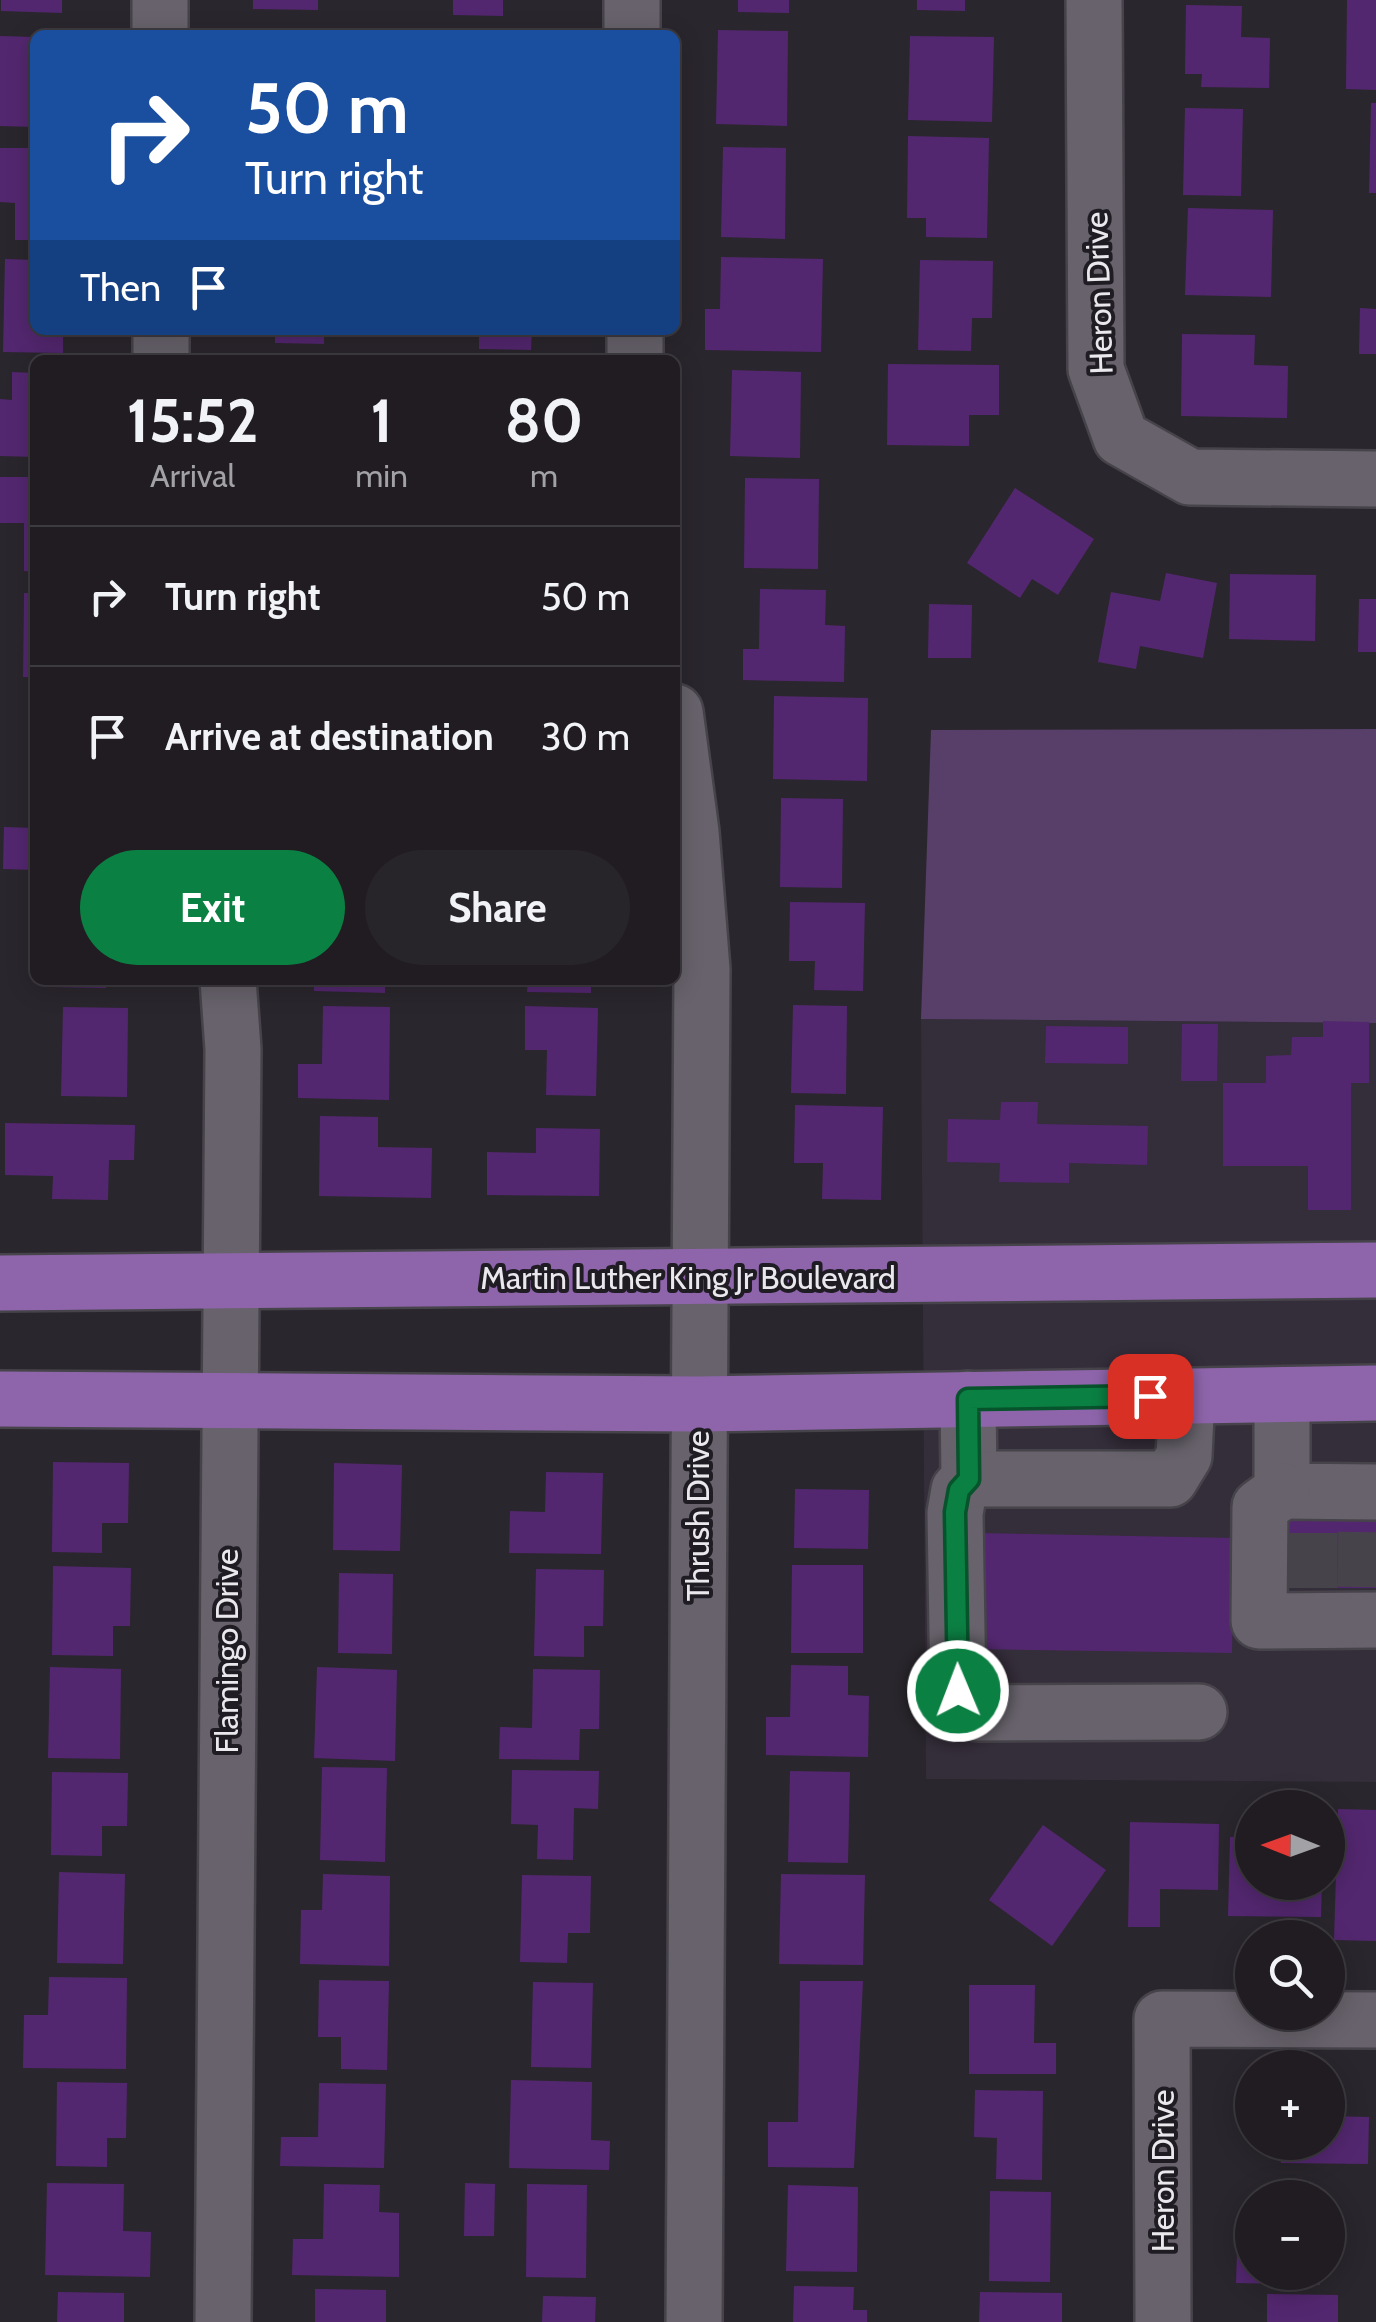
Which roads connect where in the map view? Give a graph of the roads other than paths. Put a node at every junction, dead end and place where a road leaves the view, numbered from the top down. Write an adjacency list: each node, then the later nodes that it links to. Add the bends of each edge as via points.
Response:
1 (160, 0): 4 (street)
2 (632, 0): 5 (street)
3 (1094, 0): 6 (street, Heron Drive, via 1096,369 1121,438 1190,476)
4 (160, 30)
5 (632, 30)
6 (1376, 479)
7 (680, 747): 11 (street, Thrush Drive, via 702,969)
8 (228, 985): 10 (street, Flamingo Drive)
9 (1376, 1270): 11 (main road, Martin Luther King Jr Boulevard)
10 (232, 1278): 11 (main road, Martin Luther King Jr Boulevard); 12 (main road, Martin Luther King Jr Boulevard); 18 (street, Flamingo Drive)
11 (698, 1280): 19 (street, Thrush Drive)
12 (0, 1283)
13 (1376, 1393): 14 (main road)
14 (1282, 1394): 15 (main road); 21 (street)
15 (1187, 1396): 17 (main road); 20 (street, via 1184,1456 1170,1479)
16 (0, 1399): 18 (main road)
17 (968, 1399): 19 (main road); 20 (street)
18 (228, 1401): 19 (main road); 26 (street, Flamingo Drive)
19 (698, 1404): 27 (street, Thrush Drive)
20 (969, 1479): 24 (street, via 955,1512 958,1691 964,1708)
21 (1302, 1498): 22 (street); 23 (street, via 1260,1507 1259,1621 1309,1604)
22 (1369, 1499)
23 (1369, 1609)
24 (1200, 1712)
25 (1376, 2020): 28 (street, Heron Drive, via 1162,2019)
26 (224, 2322)
27 (694, 2322)
28 (1163, 2322)

